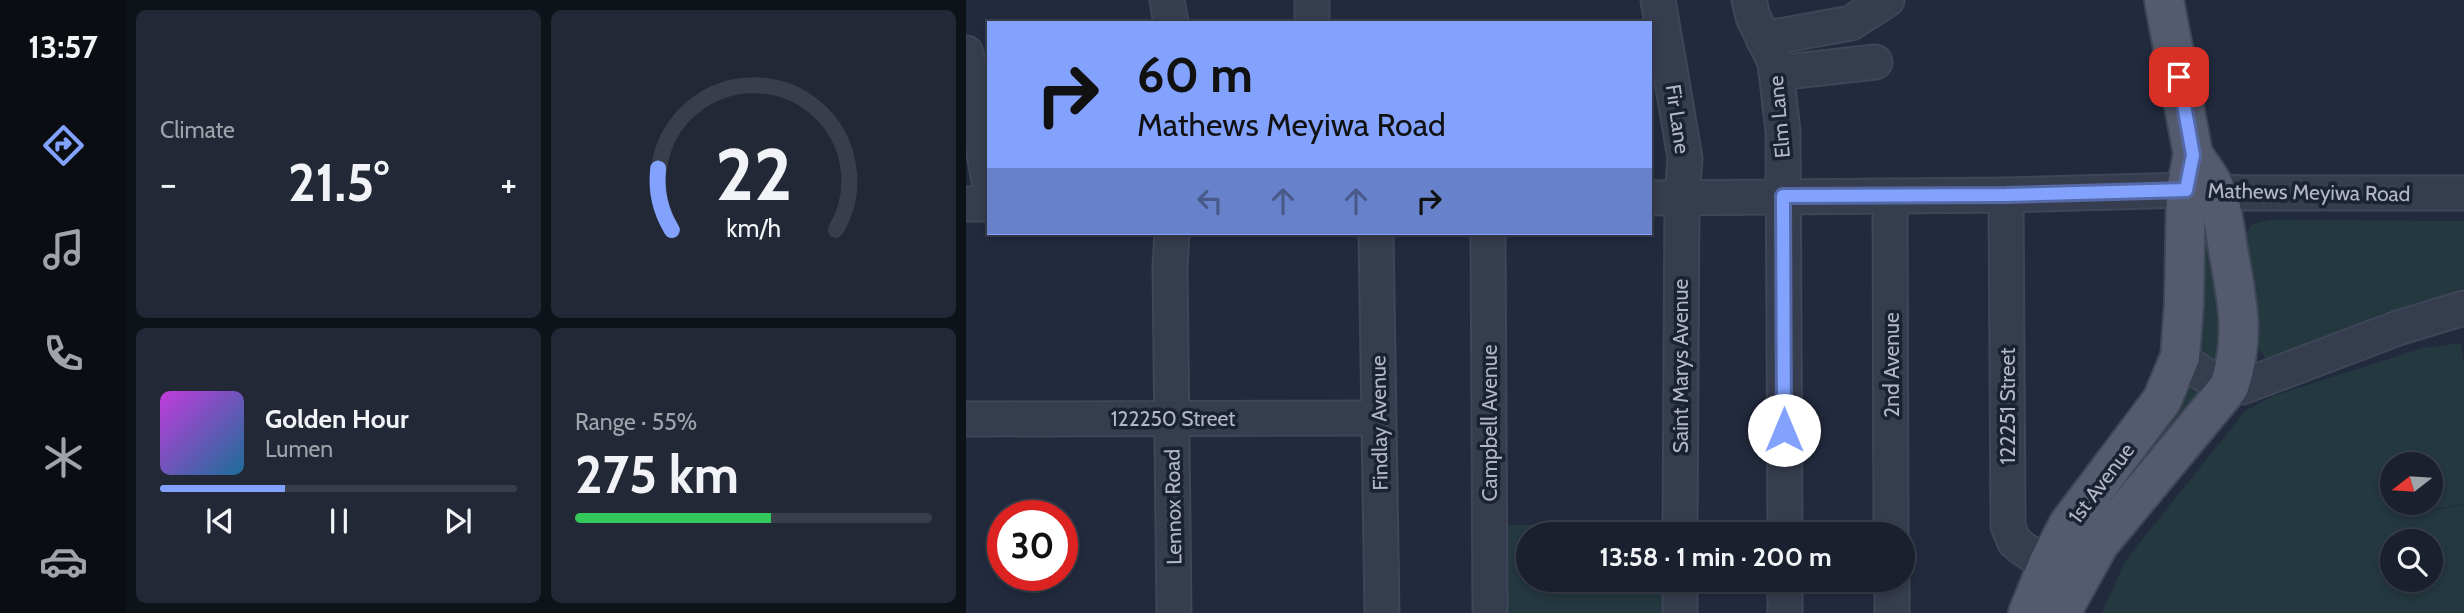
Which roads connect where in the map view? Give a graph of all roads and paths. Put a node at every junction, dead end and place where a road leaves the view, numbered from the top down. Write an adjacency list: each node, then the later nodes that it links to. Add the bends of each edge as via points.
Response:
1 (1167, 0): 7 (street)
2 (1312, 0): 8 (street)
3 (1658, 0): 19 (street, Fir Lane, via 1685,158)
4 (1749, 0): 9 (street, Elm Lane)
5 (1887, 0): 9 (street, via 1851,23)
6 (2164, 0): 14 (main road)
7 (1171, 21)
8 (1312, 21)
9 (1763, 39): 12 (street, Elm Lane)
10 (966, 53): 13 (street)
11 (1875, 62): 12 (street)
12 (1776, 73): 17 (street, Elm Lane, via 1783,131)
13 (987, 170)
14 (2198, 179): 15 (street, Mathews Meyiwa Road); 16 (street, Mathews Meyiwa Road); 26 (main road, 1st Avenue); 27 (main road, 1st Avenue, via 2227,240 2240,331)
15 (2464, 193)
16 (2006, 195): 18 (street, Mathews Meyiwa Road); 34 (street, 122251 Street, via 2008,526 2014,541)
17 (1783, 196): 18 (street, Mathews Meyiwa Road); 19 (street, Mathews Meyiwa Road); 32 (street, Elm Lane)
18 (1890, 196): 33 (street, 2nd Avenue)
19 (1666, 198): 31 (street, Saint Marys Avenue)
20 (966, 204): 21 (street)
21 (987, 204)
22 (1172, 235): 28 (street, Lennox Road)
23 (1376, 235): 29 (street, Findlay Avenue)
24 (1488, 235): 40 (street, Campbell Avenue)
25 (2464, 308): 27 (street, via 2398,328 2256,383)
26 (2180, 358): 27 (street); 34 (main road, 1st Avenue, via 2162,400 2068,524)
27 (2229, 387): 34 (main road, 1st Avenue)
28 (1172, 418): 29 (street, 122250 Street); 30 (street, 122250 Street); 38 (street, Lennox Road)
29 (1379, 418): 39 (street, Findlay Avenue)
30 (966, 419)
31 (1680, 522)
32 (1785, 522)
33 (1891, 522)
34 (2062, 587): 44 (main road, 1st Avenue)
35 (1680, 592): 41 (street)
36 (1785, 592): 42 (street)
37 (1892, 592): 43 (street)
38 (1174, 613)
39 (1382, 613)
40 (1490, 613)
41 (1680, 613)
42 (1785, 613)
43 (1892, 613)
44 (2028, 613)

